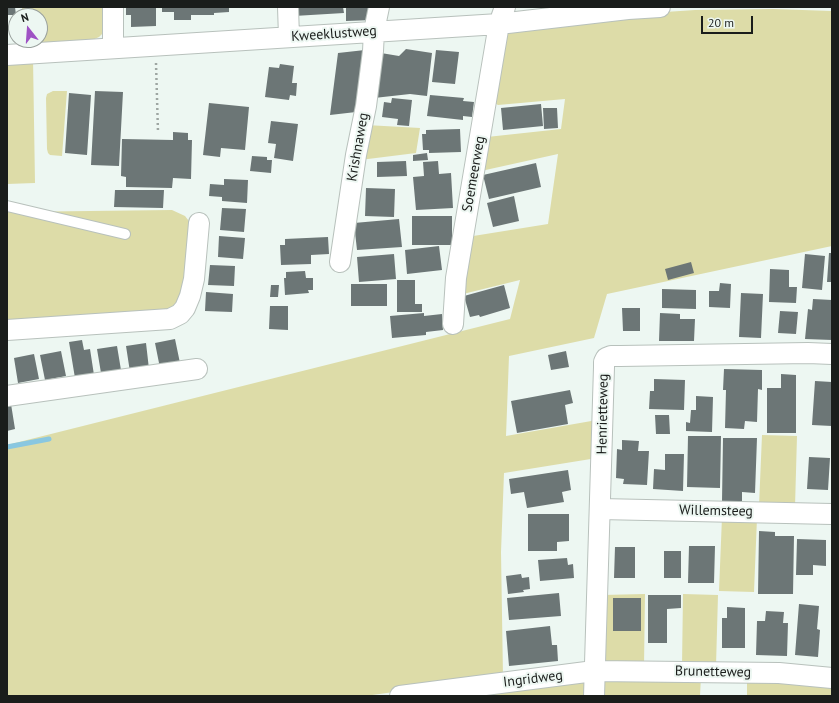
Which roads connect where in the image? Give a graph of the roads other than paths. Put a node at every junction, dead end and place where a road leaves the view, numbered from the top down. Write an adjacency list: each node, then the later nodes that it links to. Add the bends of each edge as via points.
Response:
1 (113, 7): 8 (street)
2 (288, 7): 7 (street)
3 (379, 7): 6 (street, Krishnaweg)
4 (660, 7): 5 (street, Kweeklustweg)
5 (502, 15): 6 (street, Kweeklustweg); 14 (street, Soemeerweg, via 456,278)
6 (374, 31): 7 (street, Kweeklustweg); 13 (street, Krishnaweg, via 366,106)
7 (289, 37): 8 (street, Kweeklustweg)
8 (113, 48): 9 (street, Kweeklustweg)
9 (7, 55)
10 (7, 206): 12 (lane)
11 (199, 223): 15 (street, via 194,279 190,296 180,314 170,319)
12 (124, 234)
13 (340, 262)
14 (453, 324)
15 (7, 330)
16 (832, 354): 19 (street, Henrietteweg, via 606,358)
17 (197, 369): 18 (street)
18 (7, 396)
19 (600, 509): 20 (street, Willemsteeg); 21 (street, Henrietteweg)
20 (832, 514)
21 (594, 671): 22 (street, Brunetteweg, via 779,673); 23 (street, Ingridweg); 24 (street, Henrietteweg)
22 (832, 678)
23 (400, 696)
24 (594, 696)

